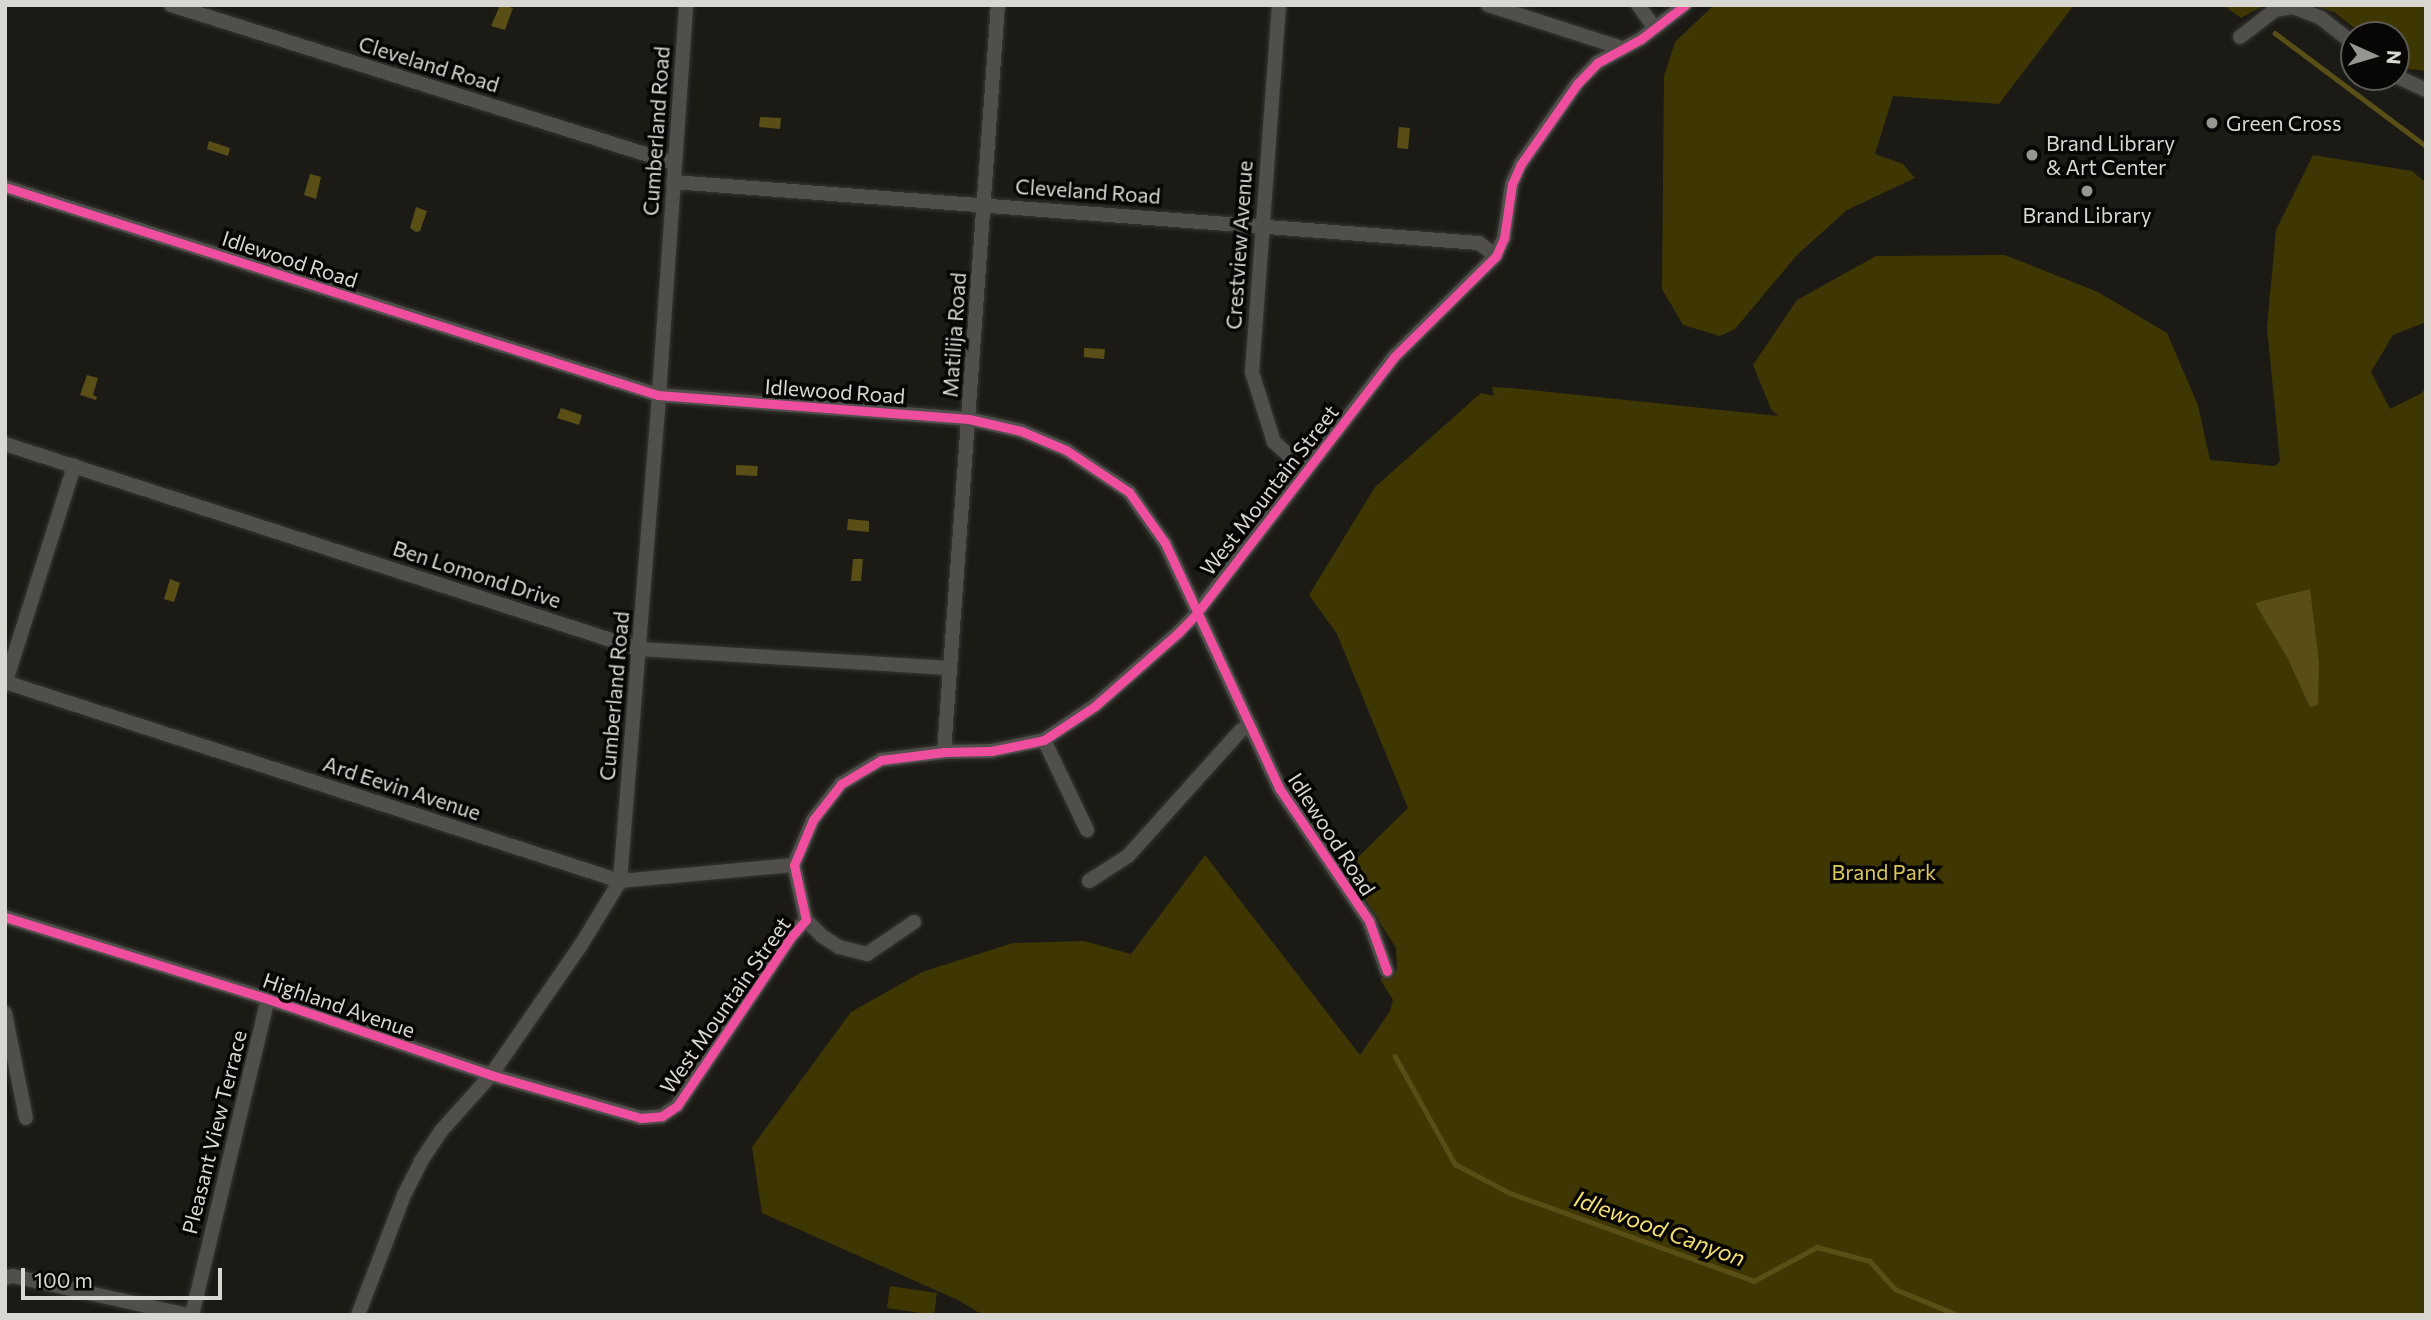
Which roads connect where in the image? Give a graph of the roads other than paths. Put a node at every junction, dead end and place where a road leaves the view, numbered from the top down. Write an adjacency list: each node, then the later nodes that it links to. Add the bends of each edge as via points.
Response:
1 (171, 5): 14 (street, Cleveland Road)
2 (686, 5): 14 (street, Cumberland Road)
3 (998, 5): 17 (street, Matilija Road)
4 (1279, 5): 18 (street, Crestview Avenue)
5 (1488, 5): 11 (street)
6 (1638, 5): 8 (street)
7 (1685, 5): 8 (street, West Mountain Street)
8 (1655, 28): 11 (street, West Mountain Street)
9 (2340, 33): 10 (street, via 2320,18 2293,7 2275,10)
10 (2240, 37)
11 (1622, 48): 19 (street, West Mountain Street, via 1597,63 1577,84 1521,164)
12 (2410, 83): 13 (street)
13 (2426, 90)
14 (674, 163): 15 (street, Cumberland Road)
15 (673, 182): 17 (street, Cleveland Road); 20 (street, Cumberland Road)
16 (5, 187): 20 (street, Idlewood Road)
17 (984, 205): 18 (street, Cleveland Road); 21 (street, Matilija Road)
18 (1262, 224): 19 (street, Cleveland Road, via 1479,243); 24 (street, Crestview Avenue, via 1252,372 1274,442)
19 (1496, 256): 24 (street, West Mountain Street, via 1394,357)
20 (659, 395): 21 (street, Idlewood Road); 26 (street, Cumberland Road)
21 (969, 419): 25 (street, Idlewood Road, via 1021,431 1066,450 1129,492 1165,543); 27 (street, Matilija Road)
22 (5, 444): 23 (street, Ben Lomond Drive)
23 (74, 466): 26 (street, Ben Lomond Drive); 28 (street)
24 (1306, 471): 25 (street, West Mountain Street)
25 (1198, 613): 29 (street, Idlewood Road); 30 (street, West Mountain Street, via 1095,706)
26 (639, 649): 27 (street, Ben Lomond Drive); 34 (street, Cumberland Road)
27 (950, 668): 31 (street, Matilija Road)
28 (5, 683): 34 (street, Ard Eevin Avenue)
29 (1250, 724): 35 (street, via 1128,856); 39 (street, Idlewood Road, via 1279,788 1369,921)
30 (1044, 740): 31 (street, West Mountain Street, via 991,751); 32 (street)
31 (944, 752): 33 (street, West Mountain Street, via 881,760 841,785 813,820)
32 (1087, 830)
33 (794, 864): 34 (street, Ard Eevin Avenue); 37 (street, West Mountain Street)
34 (620, 881): 43 (street, Cumberland Road)
35 (1089, 881)
36 (5, 917): 40 (street, Highland Avenue)
37 (806, 920): 38 (street, via 839,947 867,954); 44 (street, West Mountain Street, via 677,1106)
38 (914, 922)
39 (1387, 971)
40 (268, 999): 43 (street, Highland Avenue); 47 (street, Pleasant View Terrace)
41 (5, 1013): 42 (street)
42 (8, 1054): 45 (street)
43 (491, 1075): 44 (street, Highland Avenue, via 641,1118); 48 (street, Cumberland Road, via 421,1161)
44 (662, 1116)
45 (26, 1118)
46 (5, 1278): 47 (street, via 13,1276)
47 (190, 1315)
48 (358, 1315)

